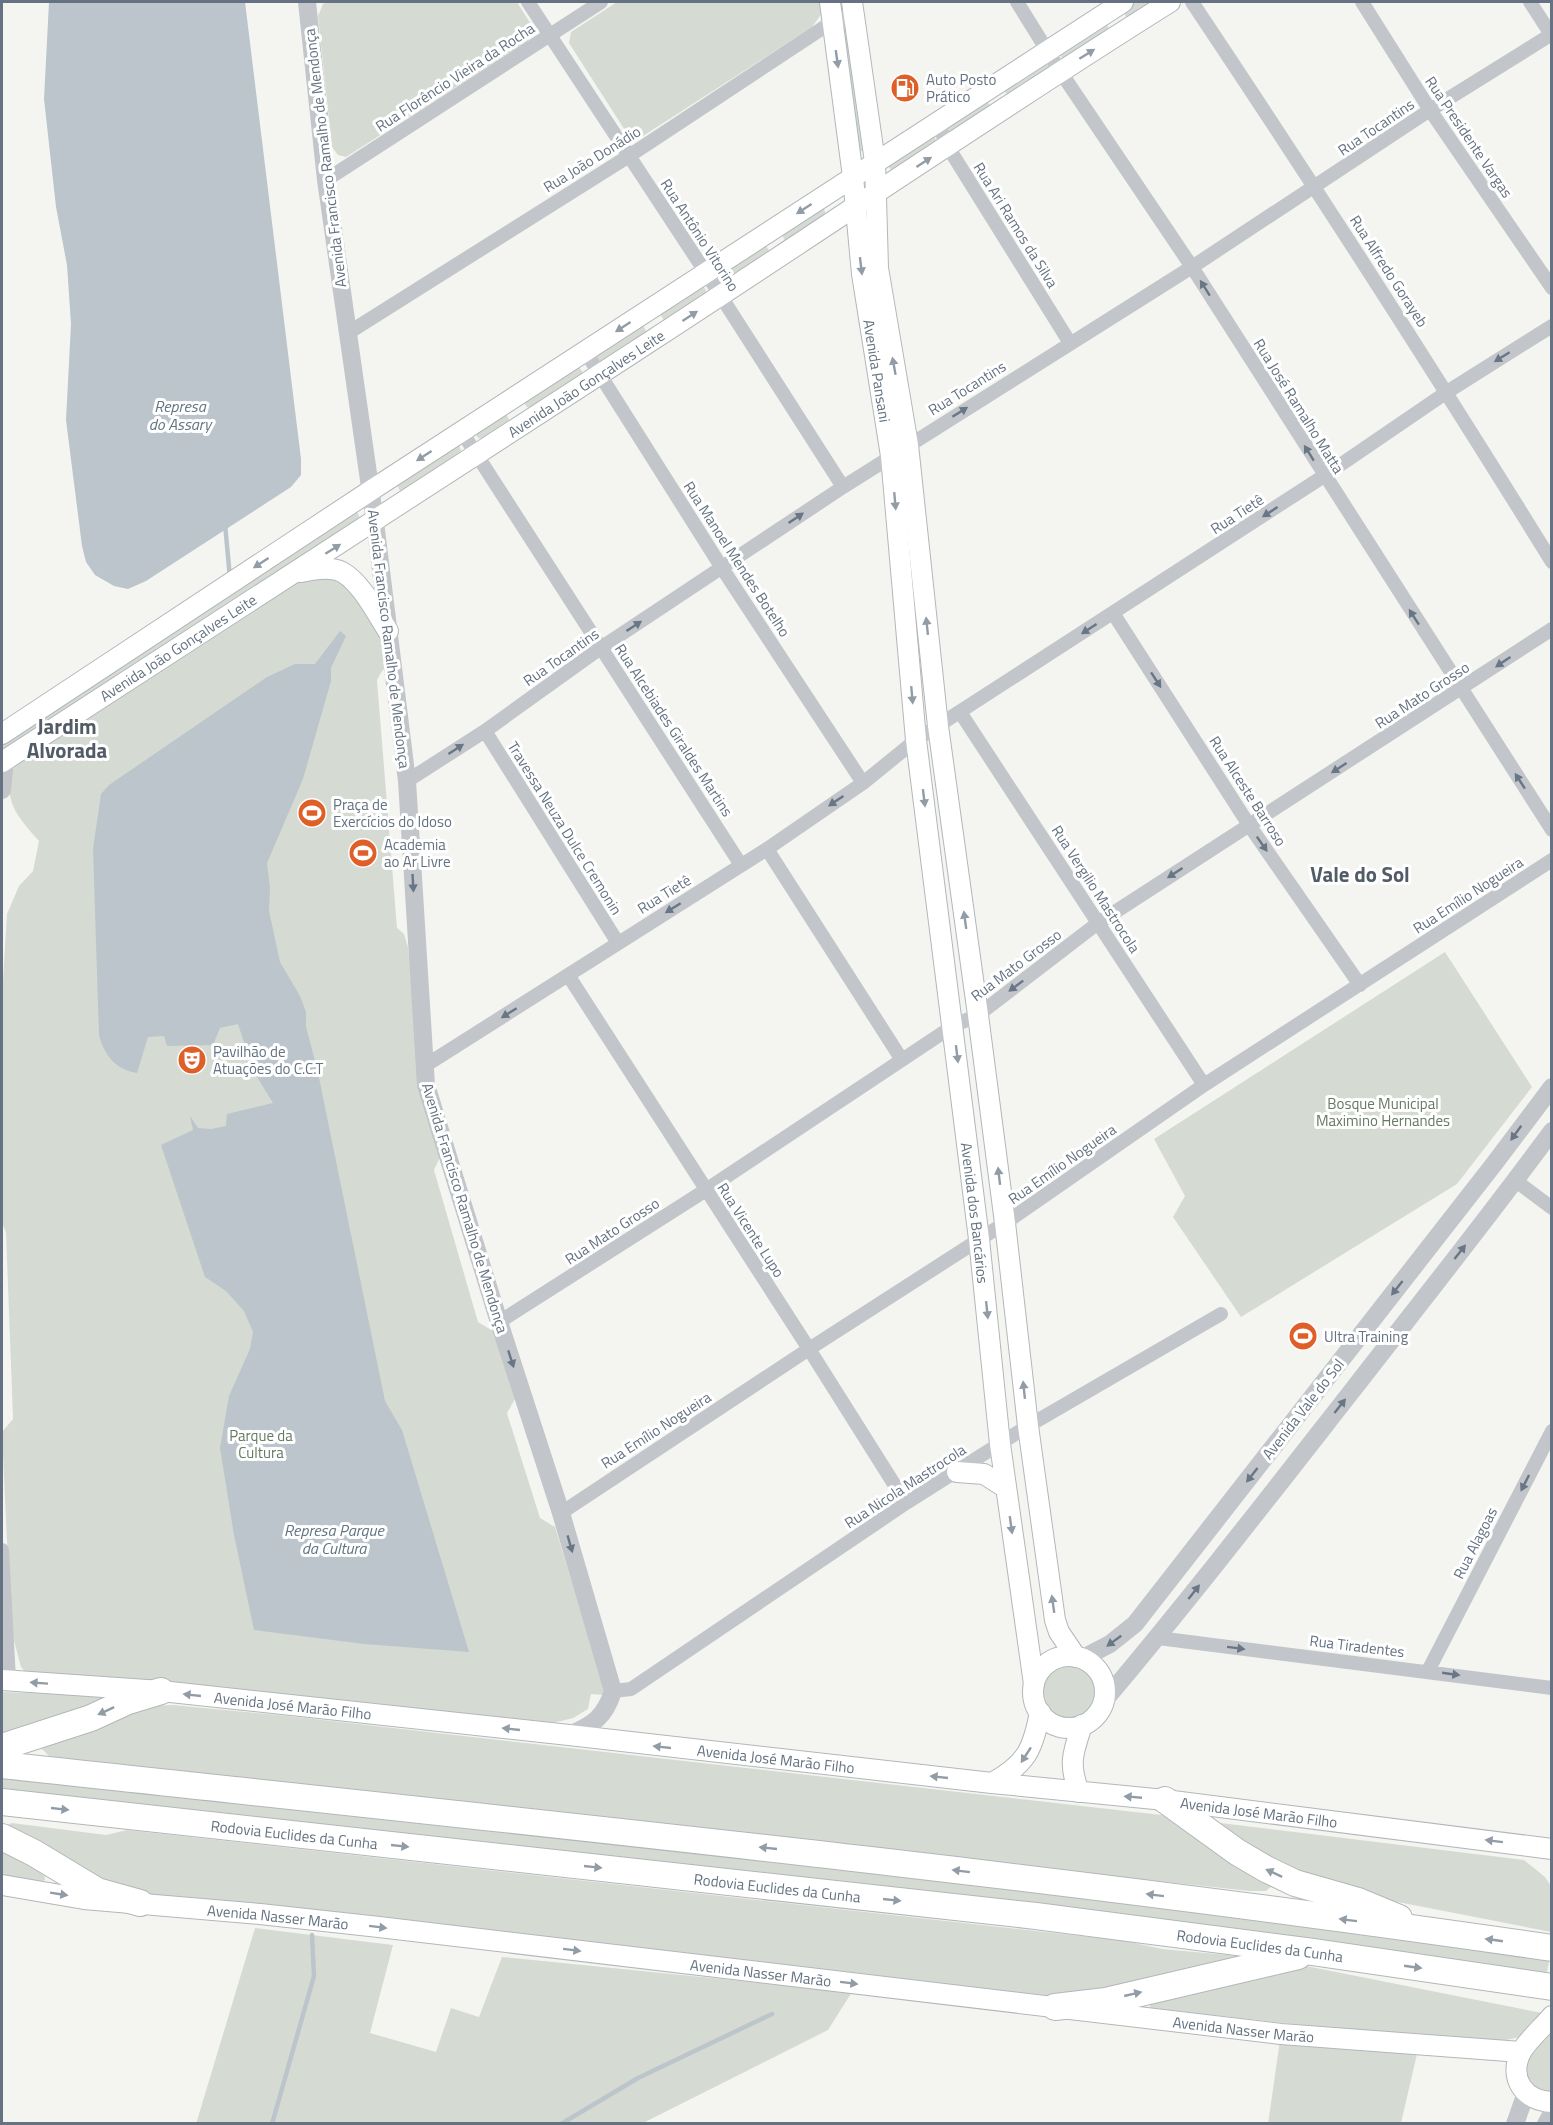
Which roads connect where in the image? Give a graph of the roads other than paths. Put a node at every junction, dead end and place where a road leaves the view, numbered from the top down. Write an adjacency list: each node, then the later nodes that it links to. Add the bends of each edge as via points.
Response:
1 (306, 2): 26 (street, Avenida Francisco Ramalho de Mendonça)
2 (528, 2): 14 (street, Rua Antônio Vitorino)
3 (601, 2): 14 (street, Rua Florêncio Vieira da Rocha)
4 (830, 2): 12 (main road, Avenida Pansani)
5 (1017, 2): 16 (street, Rua José Ramalho Matta)
6 (1170, 2): 13 (main road, Avenida João Gonçalves Leite)
7 (1192, 2): 27 (street, Rua Alfredo Gorayeb)
8 (1362, 2): 20 (street, Rua Presidente Vargas)
9 (1530, 2): 15 (street)
10 (1117, 5): 13 (main road); 16 (main road, Avenida João Gonçalves Leite)
11 (853, 8): 12 (street, Rua João Donádio); 24 (main road, Avenida Pansani)
12 (832, 22): 23 (street, Rua João Donádio); 25 (main road, Avenida Pansani, one-way to 25)
13 (1125, 30): 17 (main road, Avenida João Gonçalves Leite, one-way to 13)
14 (550, 35): 23 (street, Rua Antônio Vitorino); 26 (street, Rua Florêncio Vieira da Rocha)
15 (1551, 35): 20 (street, Rua Tocantins)
16 (1047, 51): 17 (street, Rua José Ramalho Matta); 18 (main road, Avenida João Gonçalves Leite)
17 (1060, 71): 19 (main road, Avenida João Gonçalves Leite); 32 (street, Rua José Ramalho Matta)
18 (991, 87): 19 (main road); 21 (main road, Avenida João Gonçalves Leite)
19 (1004, 109): 22 (main road, Avenida João Gonçalves Leite)
20 (1430, 110): 27 (street, Rua Tocantins); 34 (street, Rua Presidente Vargas)
21 (937, 122): 22 (street, Rua Ari Ramos da Silva); 24 (main road, Avenida João Gonçalves Leite)
22 (948, 147): 28 (main road, Avenida João Gonçalves Leite, one-way to 22); 40 (street, Rua Ari Ramos da Silva)
23 (629, 156): 33 (street, Rua Antônio Vitorino); 38 (street, Rua João Donádio)
24 (875, 162): 25 (main road, Avenida João Gonçalves Leite); 28 (main road, Avenida Pansani)
25 (853, 177): 29 (main road, Avenida Pansani); 30 (main road, Avenida João Gonçalves Leite, one-way to 30)
26 (326, 180): 38 (street, Avenida Francisco Ramalho de Mendonça)
27 (1315, 187): 32 (street, Rua Tocantins); 43 (street, Rua Alfredo Gorayeb)
28 (876, 195): 29 (main road, Avenida João Gonçalves Leite); 47 (main road, Avenida Pansani, one-way to 28, via 878,268)
29 (855, 208): 31 (main road, Avenida João Gonçalves Leite); 49 (main road, Avenida Pansani, one-way to 49)
30 (770, 231): 31 (main road); 33 (main road, Avenida João Gonçalves Leite)
31 (781, 256): 35 (main road, Avenida João Gonçalves Leite)
32 (1192, 267): 40 (street, Rua Tocantins); 50 (street, Rua José Ramalho Matta, one-way to 32)
33 (706, 273): 35 (street, Rua Antônio Vitorino); 36 (main road, Avenida João Gonçalves Leite)
34 (1551, 288)
35 (720, 296): 39 (main road, Avenida João Gonçalves Leite, one-way to 35); 51 (street, Rua Antônio Vitorino)
36 (645, 312): 39 (main road); 41 (main road, Avenida João Gonçalves Leite, one-way to 41)
37 (1551, 326): 43 (street, Rua Tietê, one-way to 43)
38 (348, 333): 52 (street, Avenida Francisco Ramalho de Mendonça)
39 (660, 336): 42 (main road, Avenida João Gonçalves Leite)
40 (1070, 343): 47 (street, Rua Tocantins, one-way to 40)
41 (585, 351): 42 (street, Rua Manoel Mendes Botelho); 44 (main road, Avenida João Gonçalves Leite)
42 (599, 375): 45 (main road, Avenida João Gonçalves Leite); 55 (street, Rua Manoel Mendes Botelho)
43 (1446, 392): 50 (street, Rua Tietê); 54 (street, Rua Alfredo Gorayeb)
44 (513, 398): 45 (main road); 46 (main road, Avenida João Gonçalves Leite)
45 (530, 421): 48 (main road, Avenida João Gonçalves Leite)
46 (462, 432): 48 (street, Rua Alcebiades Giraldes Martins); 52 (main road, Avenida João Gonçalves Leite, one-way to 52)
47 (908, 445): 49 (street, Rua Tocantins); 63 (main road, Avenida Pansani, one-way to 47)
48 (477, 455): 53 (main road, Avenida João Gonçalves Leite); 60 (street, Rua Alcebiades Giraldes Martins)
49 (891, 456): 51 (street, Rua Tocantins); 66 (main road, Avenida Pansani, one-way to 66)
50 (1324, 476): 57 (street, Rua Tietê, one-way to 57); 61 (street, Rua José Ramalho Matta, one-way to 50)
51 (843, 487): 55 (street, Rua Tocantins, one-way to 51)
52 (370, 491): 53 (street, Avenida Francisco Ramalho de Mendonça); 65 (main road, Avenida João Gonçalves Leite, one-way to 65)
53 (375, 522): 56 (main road, Avenida João Gonçalves Leite, one-way to 53); 59 (street, Avenida Francisco Ramalho de Mendonça)
54 (1551, 562)
55 (722, 568): 60 (street, Rua Tocantins, one-way to 55); 69 (street, Rua Manoel Mendes Botelho)
56 (292, 574): 59 (main road, via 319,568 342,572 361,588); 67 (main road, Avenida João Gonçalves Leite)
57 (1113, 613): 62 (street, Rua Tietê, one-way to 62); 71 (street, Rua Alceste Barroso, one-way to 71)
58 (1551, 629): 61 (street, Rua Mato Grosso, one-way to 61)
59 (388, 632): 68 (street, Avenida Francisco Ramalho de Mendonça)
60 (602, 647): 64 (street, Rua Tocantins); 75 (street, Rua Alcebiades Giraldes Martins)
61 (1460, 690): 71 (street, Rua Mato Grosso, one-way to 71); 72 (street, Rua José Ramalho Matta, one-way to 61)
62 (960, 712): 63 (street, Rua Tietê); 76 (street, Rua Vergilio Mastrocola)
63 (938, 726): 66 (street, Rua Tietê); 80 (main road, Avenida dos Bancários, one-way to 63)
64 (484, 731): 68 (street, Rua Tocantins, one-way to 64); 77 (street, Travessa Neuza Dulce Cremonin)
65 (2, 734)
66 (916, 740): 69 (street, Rua Tietê); 81 (main road, Avenida dos Bancários, one-way to 81)
67 (3, 761): 70 (street)
68 (407, 781): 83 (street, Avenida Francisco Ramalho de Mendonça, one-way to 83)
69 (863, 783): 73 (street, Rua Tietê, one-way to 73)
70 (2, 790)
71 (1249, 825): 76 (street, Rua Mato Grosso, one-way to 76); 79 (street, Rua Alceste Barroso, one-way to 79)
72 (1551, 830)
73 (767, 849): 75 (street, Rua Tietê); 82 (street)
74 (1551, 860): 79 (street, Rua Emílio Nogueira)
75 (741, 865): 77 (street, Rua Tietê, one-way to 77)
76 (1098, 923): 80 (street, Rua Mato Grosso, one-way to 80); 84 (street, Rua Vergilio Mastrocola)
77 (618, 943): 78 (street, Rua Tietê)
78 (568, 975): 83 (street, Rua Tietê, one-way to 83); 89 (street, Rua Vicente Lupo)
79 (1360, 985): 84 (street, Rua Emílio Nogueira)
80 (978, 1015): 81 (street, Rua Mato Grosso); 91 (main road, Avenida dos Bancários, one-way to 80)
81 (953, 1026): 82 (street, Rua Mato Grosso); 92 (main road, Avenida dos Bancários, one-way to 92)
82 (902, 1060): 89 (street, Rua Mato Grosso)
83 (423, 1067): 94 (street, Avenida Francisco Ramalho de Mendonça)
84 (1204, 1085): 91 (street, Rua Emílio Nogueira)
85 (1551, 1087): 87 (street, Avenida Vale do Sol, one-way to 87)
86 (1551, 1131): 88 (street, Avenida Vale do Sol)
87 (1494, 1164): 88 (street); 96 (street, Avenida Vale do Sol, one-way to 96)
88 (1516, 1181): 90 (street); 99 (street, Avenida Vale do Sol, one-way to 88)
89 (706, 1190): 94 (street, Rua Mato Grosso); 95 (street, Rua Vicente Lupo)
90 (1551, 1208)
91 (1005, 1223): 92 (street, Rua Emílio Nogueira); 97 (main road, Avenida dos Bancários, one-way to 91)
92 (980, 1239): 95 (street, Rua Emílio Nogueira); 100 (main road, Avenida dos Bancários, one-way to 100)
93 (1221, 1314): 97 (street, Rua Nicola Mastrocola)
94 (499, 1322): 105 (street, Avenida Francisco Ramalho de Mendonça, one-way to 105)
95 (809, 1349): 103 (street, Rua Vicente Lupo); 105 (street, Rua Emílio Nogueira)
96 (1292, 1424): 99 (street); 104 (street, Avenida Vale do Sol, one-way to 104)
97 (1028, 1426): 100 (street, Rua Nicola Mastrocola); 110 (main road, Avenida dos Bancários, one-way to 97, via 1059,1632 1055,1620)
98 (1551, 1431): 111 (street, Rua Alagoas, one-way to 111)
99 (1313, 1441): 106 (street, Avenida Vale do Sol)
100 (1000, 1444): 101 (street, Rua Nicola Mastrocola); 102 (main road, Avenida dos Bancários)
101 (957, 1472): 102 (main road, via 984,1474); 103 (street, Rua Nicola Mastrocola)
102 (1006, 1488): 113 (main road, Avenida dos Bancários, one-way to 113)
103 (906, 1503): 116 (street, Rua Nicola Mastrocola, via 631,1689)
104 (1230, 1503): 106 (street); 108 (street, Avenida Vale do Sol)
105 (561, 1513): 116 (street, Avenida Francisco Ramalho de Mendonça, one-way to 116)
106 (1251, 1519): 109 (street, Avenida Vale do Sol, one-way to 106)
107 (2, 1550): 112 (street)
108 (1135, 1624): 109 (street); 110 (street, Avenida Vale do Sol, one-way to 110, via 1110,1644)
109 (1158, 1638): 111 (street, Rua Tiradentes, one-way to 111); 117 (street, Avenida Vale do Sol)
110 (1079, 1658): 113 (main road, via 1054,1659 1045,1665); 117 (main road, via 1092,1664 1104,1681)
111 (1428, 1671): 114 (street, Rua Tiradentes, one-way to 114)
112 (5, 1680): 115 (main road, Avenida José Marão Filho, one-way to 112)
113 (1034, 1684): 118 (main road, via 1033,1694)
114 (1551, 1688)
115 (161, 1691): 120 (main road, Avenida José Marão Filho, one-way to 115); 121 (highway, one-way to 121)
116 (613, 1691): 120 (street, via 605,1710 591,1726)
117 (1103, 1702): 119 (main road, via 1099,1712)
118 (1040, 1712): 119 (main road, via 1064,1727); 123 (main road, one-way to 123, via 1025,1760)
119 (1082, 1725): 124 (main road, via 1071,1763)
120 (569, 1735): 123 (main road, Avenida José Marão Filho, one-way to 120)
121 (2, 1747)
122 (2, 1765): 131 (highway, one-way to 122, via 901,1863)
123 (992, 1783): 124 (main road, Avenida José Marão Filho)
124 (1079, 1792): 125 (main road, Avenida José Marão Filho, one-way to 124)
125 (1165, 1800): 128 (main road, Avenida José Marão Filho, one-way to 125); 131 (highway, one-way to 125, via 1359,1901 1295,1883 1266,1869)
126 (2, 1802): 133 (highway, Rodovia Euclides da Cunha, one-way to 133, via 1036,1916)
127 (2, 1837): 130 (highway, via 97,1892)
128 (1551, 1849)
129 (2, 1885): 130 (main road, Avenida Nasser Marão, one-way to 130, via 84,1899)
130 (140, 1903): 135 (main road, Avenida Nasser Marão, one-way to 135, via 391,1928)
131 (1427, 1930): 132 (highway, one-way to 131)
132 (1551, 1948)
133 (1313, 1952): 134 (highway, Rodovia Euclides da Cunha, one-way to 134); 135 (highway, one-way to 133, via 1106,2001)
134 (1551, 1987)
135 (1054, 2007): 137 (main road, Avenida Nasser Marão, via 1281,2034)
136 (1551, 2016): 137 (main road)
137 (1521, 2052): 138 (main road, via 1517,2077)
138 (1526, 2093): 139 (main road, via 1542,2102); 141 (street)
139 (1551, 2102)
140 (1551, 2113): 142 (street)
141 (1515, 2124)
142 (1546, 2124)

